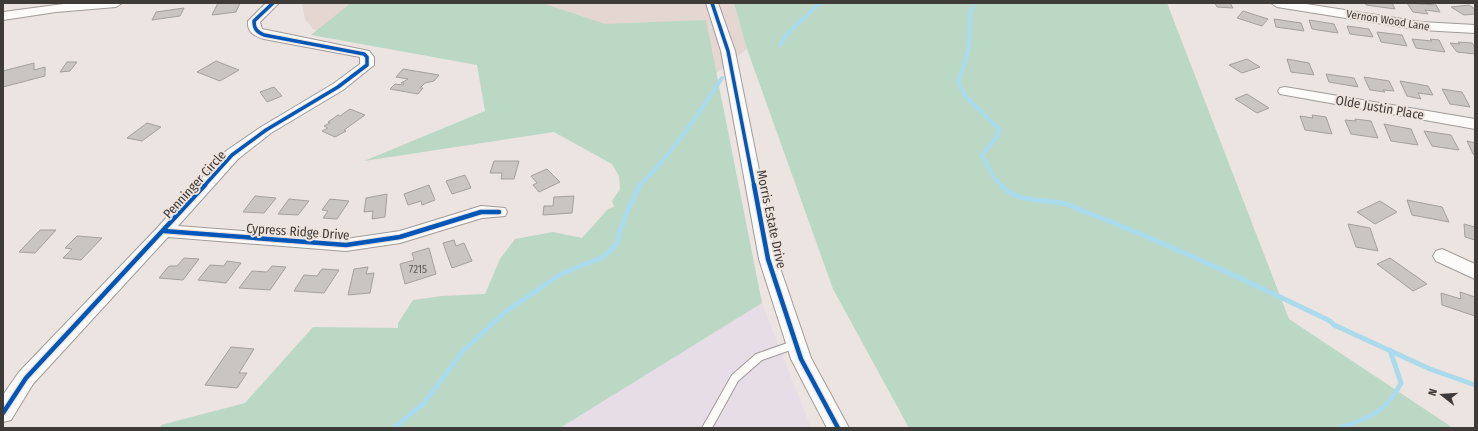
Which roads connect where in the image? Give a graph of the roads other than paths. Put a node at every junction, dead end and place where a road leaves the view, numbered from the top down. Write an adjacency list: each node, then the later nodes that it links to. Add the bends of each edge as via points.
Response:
1 (116, 3): 5 (street)
2 (273, 3): 10 (street, Penninger Circle, via 256,18 254,27 257,32 364,54 368,57 367,65 232,155)
3 (712, 3): 13 (street, Morris Estate Drive, via 728,51 768,259)
4 (1277, 3): 6 (street, Vernon Wood Lane, via 1422,26)
5 (3, 16)
6 (1475, 29)
7 (1285, 91): 8 (street, Olde Justin Place)
8 (1475, 124)
9 (499, 212): 10 (street, Cypress Ridge Drive, via 481,212 400,237 346,245)
10 (164, 231): 14 (street, Penninger Circle, via 26,378)
11 (1442, 256): 12 (street)
12 (1475, 272)
13 (796, 344): 15 (lane, via 759,357 735,378); 16 (street, Morris Estate Drive, via 801,359)
14 (3, 412)
15 (707, 428)
16 (838, 428)

